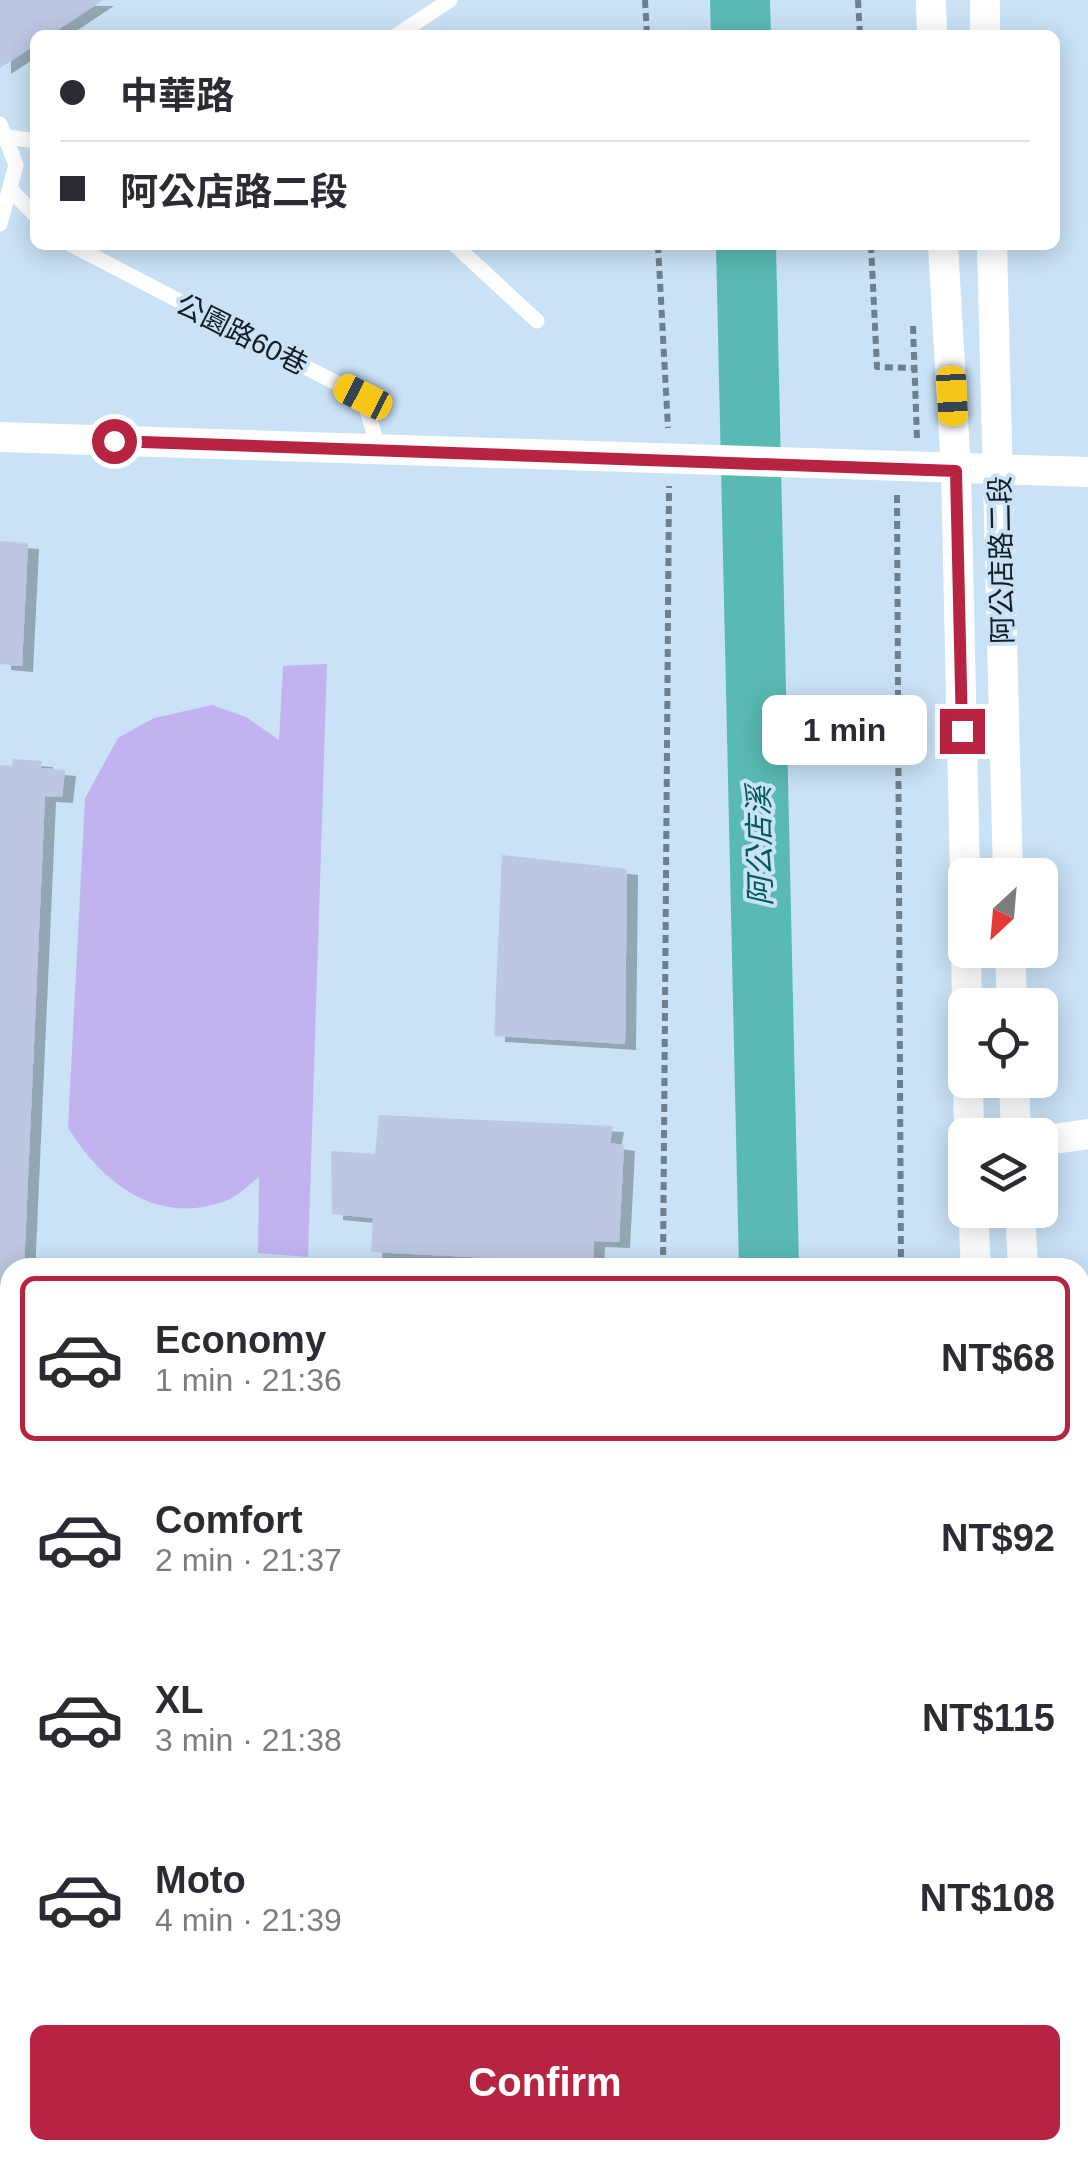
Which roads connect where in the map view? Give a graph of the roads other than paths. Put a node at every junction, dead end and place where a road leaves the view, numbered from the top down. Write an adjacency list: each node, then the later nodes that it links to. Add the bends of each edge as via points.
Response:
1 (450, 0): 4 (lane)
2 (931, 0): 5 (street)
3 (984, 0): 6 (street)
4 (405, 30)
5 (932, 30)
6 (985, 30)
7 (4, 131): 8 (lane); 9 (lane, via 16,165)
8 (30, 140)
9 (12, 191): 10 (lane); 11 (lane)
10 (30, 210)
11 (0, 224)
12 (82, 250): 18 (lane, 公園路60巷, via 363,397)
13 (460, 250): 16 (lane)
14 (943, 250): 19 (street, 阿公店路二段)
15 (992, 250): 20 (street, 阿公店路二段)
16 (537, 322)
17 (0, 437): 18 (street)
18 (379, 450): 19 (street)
19 (956, 471): 20 (street); 23 (street, 阿公店路二段)
20 (1000, 472): 21 (street); 22 (street, 阿公店路二段)
21 (1088, 472)
22 (1006, 803): 23 (street); 25 (street, 阿公店路二段)
23 (964, 806): 24 (street, 阿公店路二段)
24 (966, 858)
25 (1008, 858)
26 (1088, 1134): 27 (street)
27 (1058, 1138)
28 (974, 1228): 30 (street)
29 (1021, 1228): 31 (street)
30 (975, 1258)
31 (1022, 1258)

